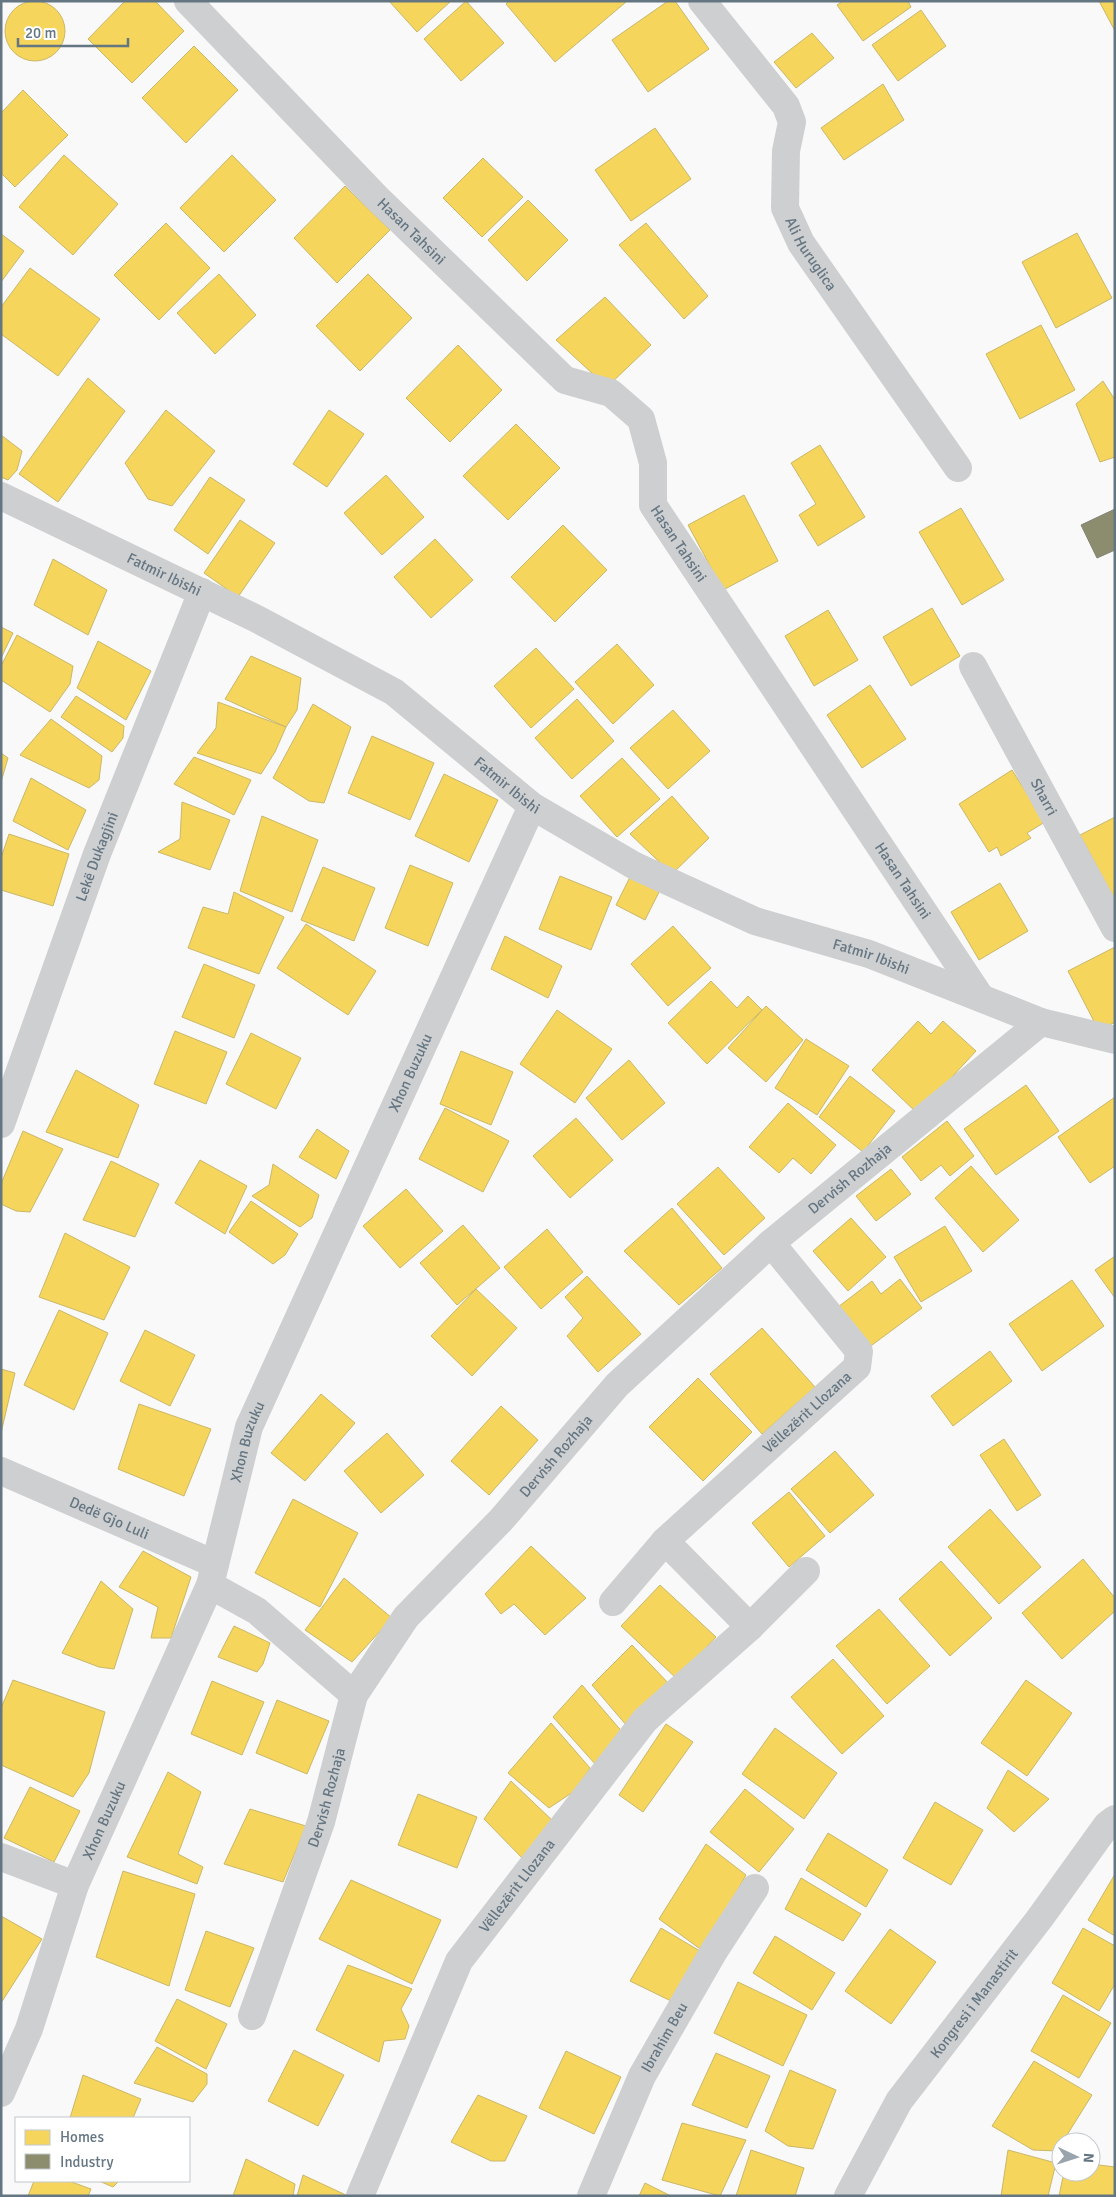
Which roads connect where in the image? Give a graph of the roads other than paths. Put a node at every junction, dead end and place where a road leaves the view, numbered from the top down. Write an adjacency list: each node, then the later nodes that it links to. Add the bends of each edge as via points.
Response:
1 (188, 1): 9 (street, Hasan Tahsini, via 376,196 565,380 611,393 641,419 653,463 653,505)
2 (702, 1): 3 (street, Ali Huruglica, via 786,106 792,122 786,151 785,208 801,242)
3 (958, 468)
4 (1, 496): 5 (street, Fatmir Ibishi)
5 (202, 592): 7 (street, Fatmir Ibishi, via 394,692); 12 (street, Lekë Dukagjini, via 97,854)
6 (973, 666): 8 (street, Sharri)
7 (532, 806): 9 (street, Fatmir Ibishi, via 635,866 755,921 869,954); 17 (street, Xhon Buzuku, via 249,1427)
8 (1115, 928)
9 (981, 998): 10 (street, Fatmir Ibishi)
10 (1041, 1022): 11 (street, Fatmir Ibishi); 13 (street, Dervish Rozhaja)
11 (1115, 1040)
12 (1, 1124)
13 (771, 1243): 15 (street, Vëllezërit Llozana, via 859,1351 856,1367); 20 (street, Dervish Rozhaja, via 617,1385 501,1520 406,1617)
14 (1, 1471): 17 (street, Dedë Gjo Luli)
15 (665, 1541): 18 (street, Vëllezërit Llozana); 19 (street)
16 (806, 1571): 19 (street, Vëllezërit Llozana)
17 (213, 1574): 20 (street, Dedë Gjo Luli); 23 (street, Xhon Buzuku)
18 (613, 1602)
19 (750, 1627): 27 (street, Vëllezërit Llozana, via 645,1720 459,1961)
20 (354, 1695): 25 (street, Dervish Rozhaja, via 321,1822)
21 (1115, 1820): 29 (street, Kongresi i Manastirit, via 898,2101)
22 (1, 1857): 23 (street)
23 (75, 1885): 26 (street, Xhon Buzuku, via 29,2029)
24 (755, 1888): 28 (street, Ibrahim Beu, via 642,2076)
25 (252, 2016)
26 (1, 2093)
27 (360, 2196)
28 (591, 2196)
29 (848, 2196)

